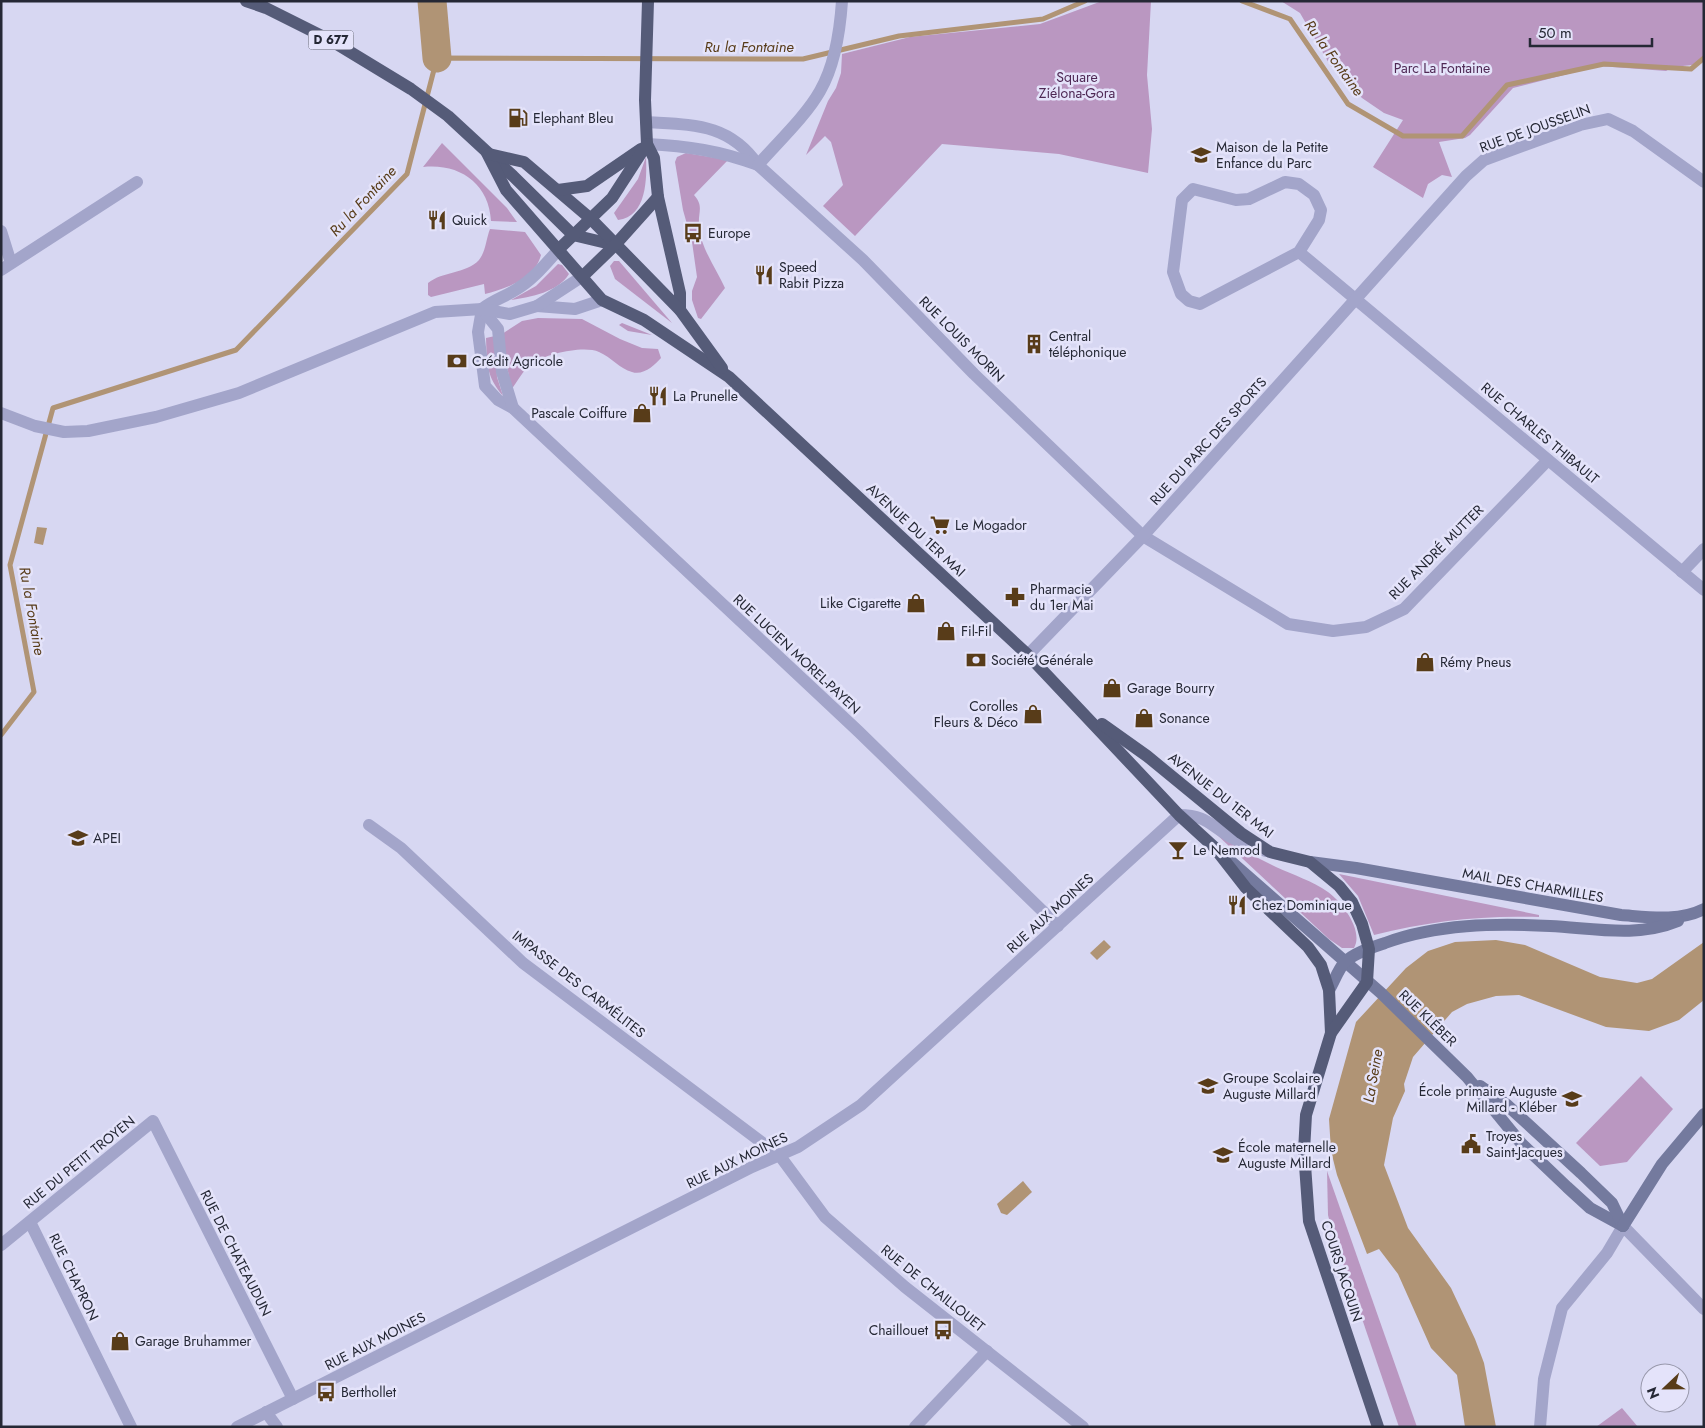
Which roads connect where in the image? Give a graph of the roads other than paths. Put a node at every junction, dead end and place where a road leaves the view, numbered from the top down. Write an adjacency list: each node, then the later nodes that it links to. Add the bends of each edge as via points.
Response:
1 (246, 1): 6 (main road, D 677, via 332,41 411,89 448,116)
2 (648, 1): 4 (main road)
3 (842, 1): 7 (street, via 833,58 820,92)
4 (646, 122): 5 (main road); 7 (street, RUE LOUIS MORIN, via 680,124 726,133 747,149)
5 (647, 144): 7 (street, RUE LOUIS MORIN, via 727,153); 10 (main road, via 588,186); 11 (main road, via 654,158); 12 (main road, via 622,187)
6 (486, 153): 10 (main road, AVENUE DU 1ER MAI, via 524,162); 14 (main road); 16 (main road, via 506,190)
7 (758, 166): 29 (street, RUE LOUIS MORIN, via 863,260 974,374)
8 (137, 182): 18 (street)
9 (1704, 182): 20 (street, RUE DE JOUSSELIN, via 1619,123 1608,119 1580,124 1484,160 1475,167)
10 (558, 190): 12 (main road, AVENUE DU 1ER MAI)
11 (658, 197): 15 (main road); 24 (main road, via 680,293)
12 (591, 219): 14 (main road); 15 (main road, AVENUE DU 1ER MAI)
13 (1, 231): 18 (street)
14 (573, 235): 15 (main road); 16 (main road)
15 (615, 245): 19 (main road); 24 (main road, AVENUE DU 1ER MAI)
16 (560, 248): 19 (main road); 23 (street, via 533,277)
17 (1299, 252): 17 (street, via 1320,220 1321,210 1314,195 1299,184 1284,182 1249,198 1236,200 1192,189 1182,200 1173,272 1181,294 1189,301 1200,304); 20 (street)
18 (6, 267)
19 (583, 276): 21 (main road); 22 (street)
20 (1357, 299): 28 (street, RUE CHARLES THIBAULT); 29 (street, RUE DU PARC DES SPORTS)
21 (602, 300): 22 (street, via 575,309); 25 (main road, AVENUE DU 1ER MAI, via 644,320)
22 (537, 306): 23 (street, via 510,314)
23 (482, 309): 26 (street, RUE LUCIEN MOREL-PAYEN, via 498,329 502,372); 26 (street, RUE LUCIEN MOREL-PAYEN, via 478,332 485,386 498,400); 27 (street, via 435,312 222,398 156,417 95,430 64,432 35,426)
24 (680, 310): 25 (main road, AVENUE DU 1ER MAI)
25 (729, 377): 33 (main road, AVENUE DU 1ER MAI)
26 (513, 408): 43 (street, RUE LUCIEN MOREL-PAYEN, via 858,731)
27 (1, 413)
28 (1548, 460): 29 (street, RUE ANDRÉ MUTTER, via 1404,609 1366,627 1332,631 1288,624); 31 (street, RUE CHARLES THIBAULT)
29 (1142, 536): 33 (street, RUE DU PARC DES SPORTS)
30 (1704, 550): 31 (street)
31 (1682, 572): 32 (street, RUE CHARLES THIBAULT)
32 (1704, 590)
33 (1028, 655): 34 (main road, AVENUE DU 1ER MAI)
34 (1080, 708): 35 (main road, AVENUE DU 1ER MAI); 38 (main road, AVENUE DU 1ER MAI)
35 (1179, 815): 37 (main road, AVENUE DU 1ER MAI); 38 (street, AVENUE DU 1ER MAI, via 1206,818 1228,835); 43 (street, RUE AUX MOINES)
36 (369, 825): 52 (street, IMPASSE DES CARMÉLITES, via 401,848 523,963)
37 (1214, 847): 45 (main road, AVENUE DU 1ER MAI); 47 (main road, AVENUE DU 1ER MAI, via 1246,888 1308,947 1321,966)
38 (1270, 852): 39 (main road, AVENUE DU 1ER MAI)
39 (1310, 862): 40 (main road, AVENUE DU 1ER MAI); 44 (main road, AVENUE DU 1ER MAI, via 1339,886 1352,902)
40 (1356, 868): 42 (main road, MAIL DES CHARMILLES, via 1621,915 1660,918)
41 (1704, 909): 42 (main road, MAIL DES CHARMILLES)
42 (1692, 915): 44 (main road, via 1648,930 1499,925 1429,930)
43 (1058, 926): 52 (street, RUE AUX MOINES, via 861,1105)
44 (1369, 949): 45 (main road); 46 (main road, AVENUE DU 1ER MAI)
45 (1344, 963): 46 (main road, AVENUE DU 1ER MAI); 47 (main road, COURS JACQUIN)
46 (1368, 982): 48 (main road, COURS JACQUIN); 49 (main road, RUE KLÉBER)
47 (1330, 990): 48 (main road, COURS JACQUIN)
48 (1331, 1033): 60 (main road, COURS JACQUIN, via 1306,1115 1306,1194 1309,1221 1320,1259)
49 (1467, 1077): 54 (main road, RUE KLÉBER, via 1521,1143 1590,1208); 54 (main road, RUE KLÉBER, via 1508,1105 1581,1172 1612,1203)
50 (1704, 1114): 54 (main road, via 1662,1164)
51 (153, 1121): 53 (street, RUE DU PETIT TROYEN); 58 (street, RUE DE CHATEAUDUN)
52 (780, 1156): 57 (street, RUE DE CHAILLOUET, via 825,1217 905,1287); 58 (street, RUE AUX MOINES, via 752,1167)
53 (30, 1222): 55 (street, RUE DU PETIT TROYEN); 61 (street, RUE CHAPRON)
54 (1623, 1226): 56 (street, RUE KLÉBER); 66 (street, via 1607,1253 1562,1308 1544,1379)
55 (1, 1245)
56 (1704, 1309)
57 (987, 1351): 64 (street); 65 (street, RUE DE CHAILLOUET)
58 (293, 1399): 59 (street, RUE AUX MOINES)
59 (266, 1412): 62 (street, RUE AUX MOINES); 63 (street)
60 (1374, 1424)
61 (131, 1427)
62 (237, 1427)
63 (277, 1427)
64 (915, 1427)
65 (1084, 1427)
66 (1540, 1427)

